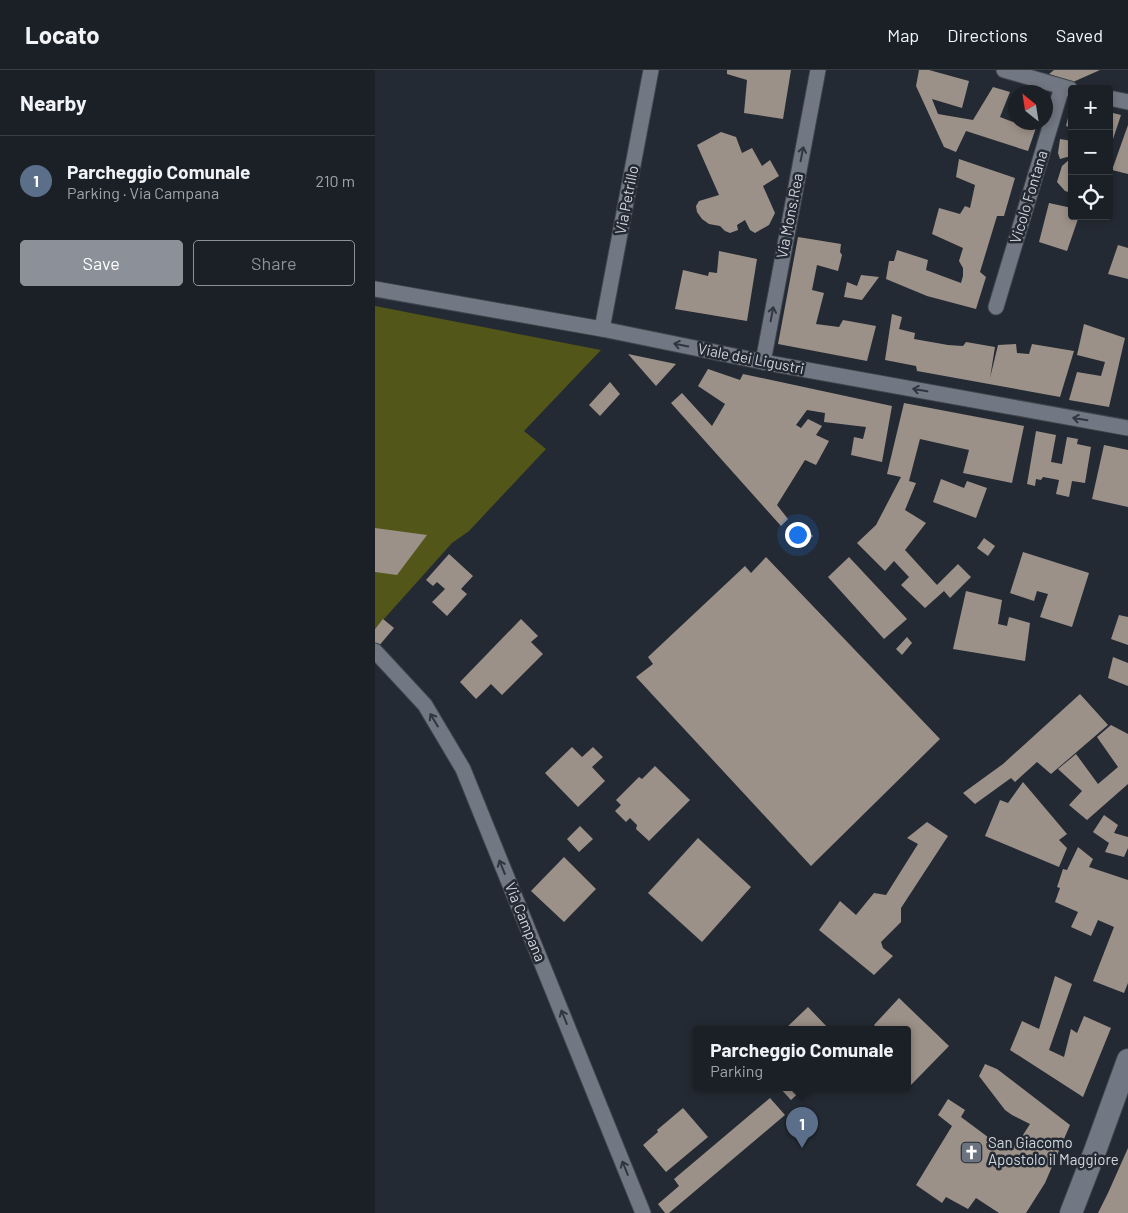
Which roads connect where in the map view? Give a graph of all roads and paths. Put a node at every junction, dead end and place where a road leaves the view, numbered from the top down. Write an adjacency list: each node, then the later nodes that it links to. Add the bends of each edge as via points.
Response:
1 (651, 70): 9 (street, Via Petrillo)
2 (818, 70): 10 (street, Via Mons.Rea, one-way to 2)
3 (1004, 70): 4 (street)
4 (1067, 88): 8 (street, Vicolo Fontana)
5 (1113, 99): 6 (street)
6 (1128, 102)
7 (375, 289): 9 (street, Viale dei Ligustri)
8 (996, 307)
9 (602, 329): 10 (street, Viale dei Ligustri, one-way to 9)
10 (763, 362): 11 (street, Viale dei Ligustri, one-way to 10)
11 (1128, 428)
12 (375, 651): 14 (street, Via Campana, one-way to 12, via 463,769 425,705)
13 (1128, 1060): 15 (main road)
14 (643, 1213)
15 (1071, 1213)

